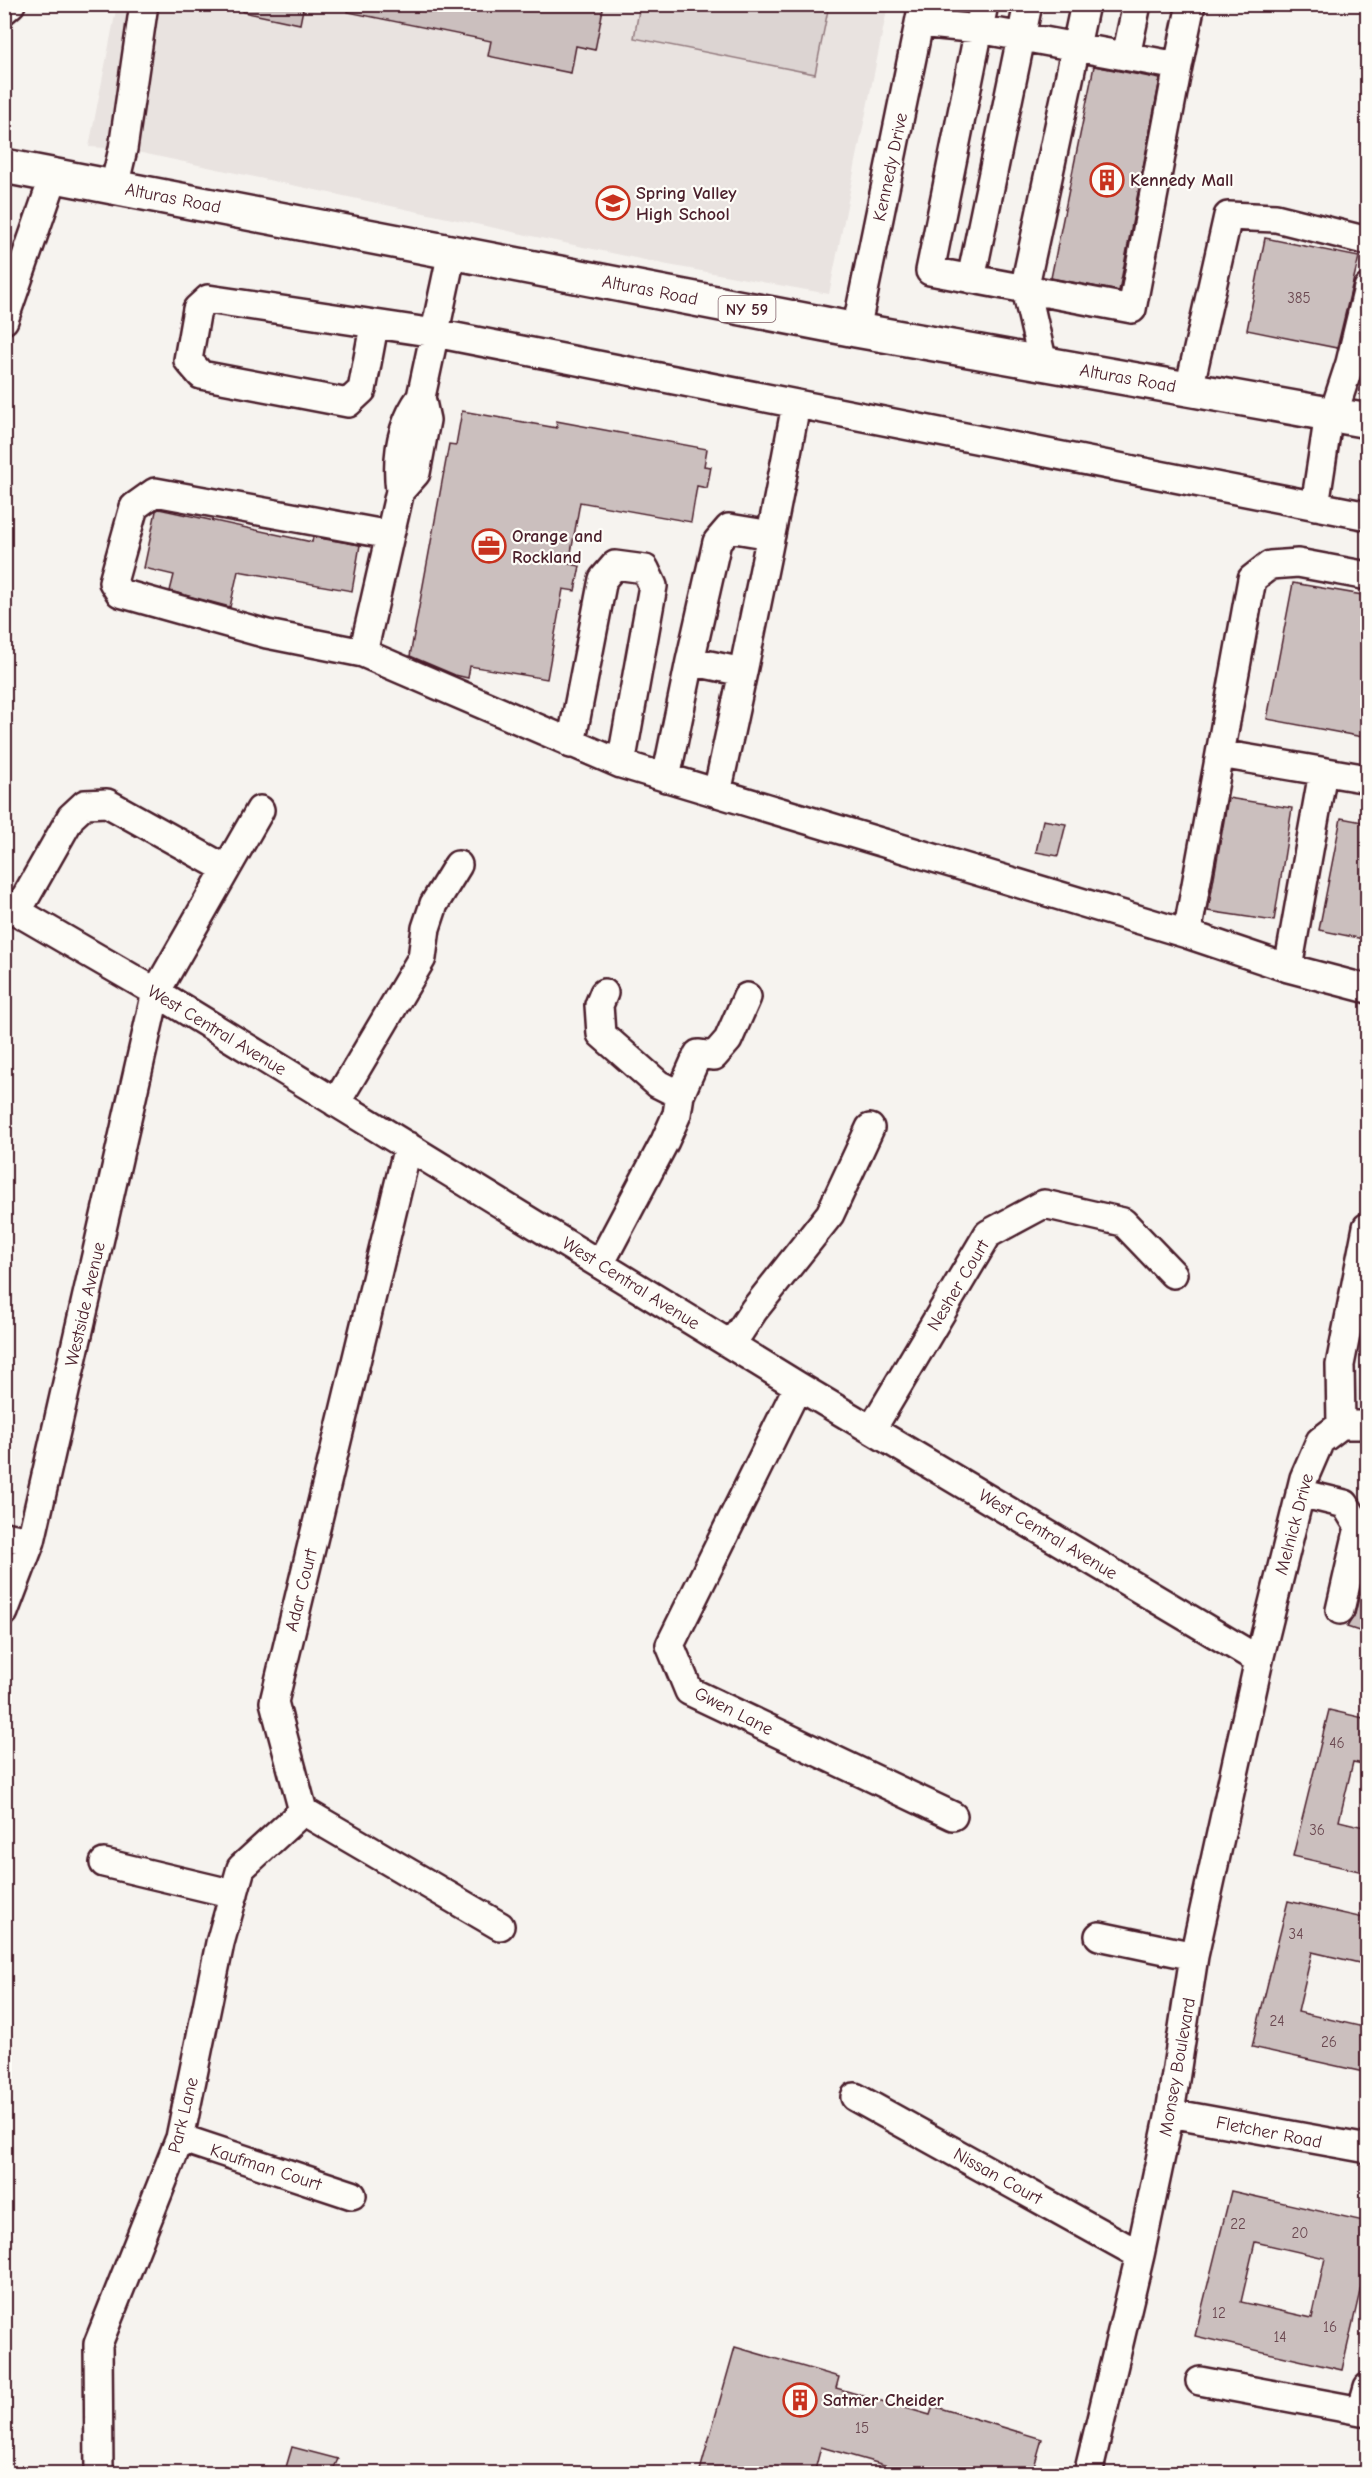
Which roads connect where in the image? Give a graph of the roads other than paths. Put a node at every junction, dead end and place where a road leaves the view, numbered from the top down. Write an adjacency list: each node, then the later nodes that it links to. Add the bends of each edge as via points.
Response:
1 (11, 4): 7 (street)
2 (144, 4): 16 (street)
3 (1028, 4): 10 (street)
4 (1085, 4): 11 (street)
5 (1137, 4): 12 (street)
6 (1191, 4): 13 (street)
7 (4, 10)
8 (921, 14): 9 (street); 24 (street, Kennedy Drive)
9 (982, 17): 10 (street); 19 (street, via 930,272)
10 (1021, 37): 11 (street); 19 (street)
11 (1075, 51): 12 (street); 13 (street, via 1161,71); 21 (street)
12 (1126, 56): 13 (street)
13 (1173, 65): 21 (street, via 1132,309)
14 (4, 166): 15 (main road, Alturas Road / NY 59)
15 (54, 176): 16 (main road, Alturas Road / NY 59); 22 (street)
16 (114, 187): 18 (main road, Alturas Road / NY 59)
17 (1368, 241): 27 (street, via 1276,218 1228,216)
18 (452, 252): 24 (main road, Alturas Road / NY 59); 25 (street)
19 (971, 279): 21 (street)
20 (1368, 288): 29 (street, via 1350,363)
21 (1024, 290): 26 (street)
22 (4, 320)
23 (374, 326): 23 (street, via 208,299 197,309 188,360 201,375 348,403 362,390); 25 (street)
24 (856, 330): 26 (main road, Alturas Road / NY 59)
25 (435, 333): 28 (street); 33 (street, via 421,397 408,415 398,469 400,491)
26 (1043, 363): 27 (main road, Alturas Road / NY 59)
27 (1189, 389): 29 (main road, Alturas Road / NY 59)
28 (796, 404): 31 (street); 34 (street)
29 (1331, 415): 30 (main road, Alturas Road / NY 59); 31 (street)
30 (1368, 421)
31 (1315, 506): 32 (street)
32 (1368, 516)
33 (390, 534): 36 (street); 36 (street, via 155,492 134,507 113,582 120,593 267,634)
34 (771, 535): 37 (street, via 729,528 717,542); 38 (street)
35 (1368, 576): 40 (street, via 1298,563 1270,565 1252,579)
36 (363, 653): 39 (street)
37 (690, 661): 38 (street); 43 (street)
38 (743, 672): 45 (street)
39 (571, 744): 41 (street); 41 (street, via 603,579 615,565 645,569 653,586)
40 (1220, 754): 42 (street); 50 (street)
41 (621, 764): 43 (street)
42 (1323, 771): 44 (street); 51 (street)
43 (666, 778): 45 (street)
44 (1368, 779)
45 (717, 794): 50 (street)
46 (260, 810): 48 (street, Westside Avenue)
47 (458, 865): 57 (street, via 434,904 426,928 423,958)
48 (226, 869): 49 (street, via 107,803 85,804 71,817); 53 (street, Westside Avenue)
49 (11, 908): 53 (street, West Central Avenue)
50 (1187, 934): 51 (street)
51 (1288, 968): 52 (street)
52 (1368, 989)
53 (156, 992): 57 (street, West Central Avenue); 70 (street, Westside Avenue)
54 (604, 993): 56 (street, via 599,1005 601,1034 658,1084)
55 (747, 997): 56 (street, via 728,1040 714,1056 698,1054)
56 (680, 1095): 61 (street, via 677,1114 665,1141)
57 (336, 1103): 59 (street, West Central Avenue)
58 (870, 1128): 63 (street, via 830,1214)
59 (408, 1146): 61 (street, West Central Avenue); 74 (street, Adar Court, via 273,1702)
60 (1367, 1227): 65 (street, via 1340,1365)
61 (600, 1264): 63 (street, West Central Avenue)
62 (1173, 1274): 67 (street, Nesher Court, via 1123,1222 1044,1204 988,1234)
63 (731, 1344): 64 (street, West Central Avenue)
64 (798, 1386): 67 (street, West Central Avenue); 75 (street, Gwen Lane, via 670,1645 689,1691)
65 (1341, 1425): 66 (street); 68 (street, Melnick Drive, via 1320,1441)
66 (1368, 1425)
67 (872, 1429): 73 (street, West Central Avenue)
68 (1300, 1493): 71 (street, via 1344,1504 1359,1527); 73 (street, Melnick Drive)
69 (4, 1536): 70 (street)
70 (31, 1540): 72 (street, Westside Avenue)
71 (1340, 1610)
72 (4, 1612)
73 (1259, 1660): 80 (street, Monsey Boulevard)
74 (303, 1810): 77 (street, Park Lane, via 241,1868); 78 (street)
75 (953, 1816)
76 (104, 1863): 77 (street)
77 (234, 1894): 83 (street, Park Lane, via 220,1943)
78 (500, 1926)
79 (1099, 1936): 80 (street)
80 (1194, 1956): 82 (street, Monsey Boulevard)
81 (855, 2097): 86 (street, Nissan Court)
82 (1170, 2113): 84 (street, Fletcher Road); 86 (street, Monsey Boulevard)
83 (180, 2138): 85 (street, Kaufman Court); 89 (street, Park Lane, via 98,2343)
84 (1368, 2149)
85 (352, 2195)
86 (1140, 2255): 90 (street, Monsey Boulevard)
87 (1200, 2382): 88 (street)
88 (1365, 2404)
89 (99, 2474)
90 (1088, 2474)

